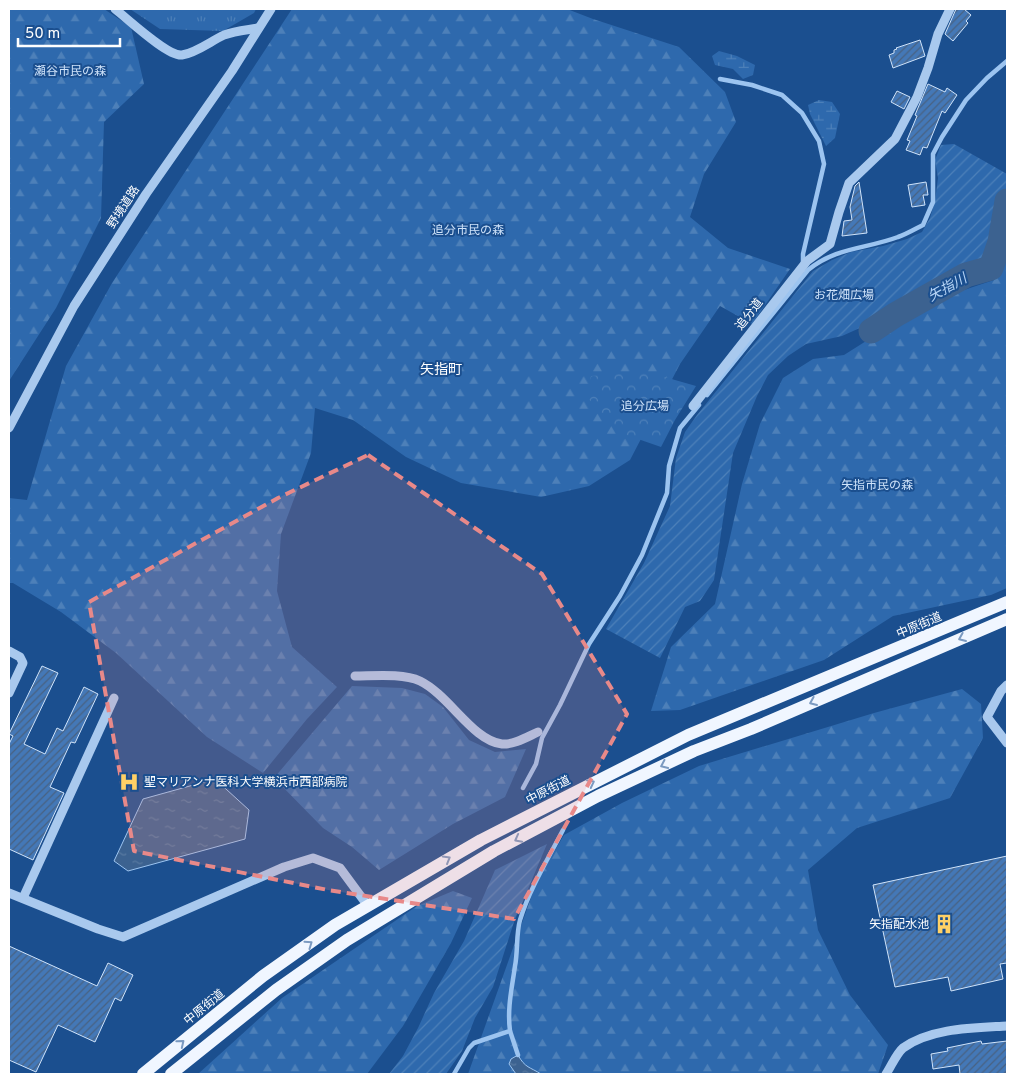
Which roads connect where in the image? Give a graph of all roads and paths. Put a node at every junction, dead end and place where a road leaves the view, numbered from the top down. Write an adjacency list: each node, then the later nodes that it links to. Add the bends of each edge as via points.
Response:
1 (116, 9): 4 (street, via 163,48 181,55 225,35)
2 (271, 9): 4 (street, 野境道路)
3 (950, 9): 5 (street, 追分道, via 917,97 895,139 849,183 830,244 807,261)
4 (258, 28): 6 (street, 野境道路, via 74,306)
5 (693, 406)
6 (9, 428)
7 (1007, 600): 18 (main road, 中原街道, one-way to 7, via 481,840 688,735)
8 (1007, 619): 21 (main road, one-way to 21, via 694,751 598,796 494,852 347,940 276,990)
9 (9, 651): 12 (street, via 20,657 23,663)
10 (355, 676): 14 (street, via 396,676 418,680 438,692 480,736 502,744)
11 (1007, 685): 15 (street, via 987,717)
12 (9, 693)
13 (114, 698): 17 (street)
14 (538, 732)
15 (1007, 743)
16 (9, 892): 17 (street)
17 (23, 898): 18 (street, via 123,936 284,867 313,858 340,868)
18 (368, 906): 20 (main road, 中原街道, one-way to 18, via 263,976)
19 (1007, 1026): 22 (street, via 930,1035 902,1049)
20 (143, 1074)
21 (171, 1074)
22 (886, 1074)

